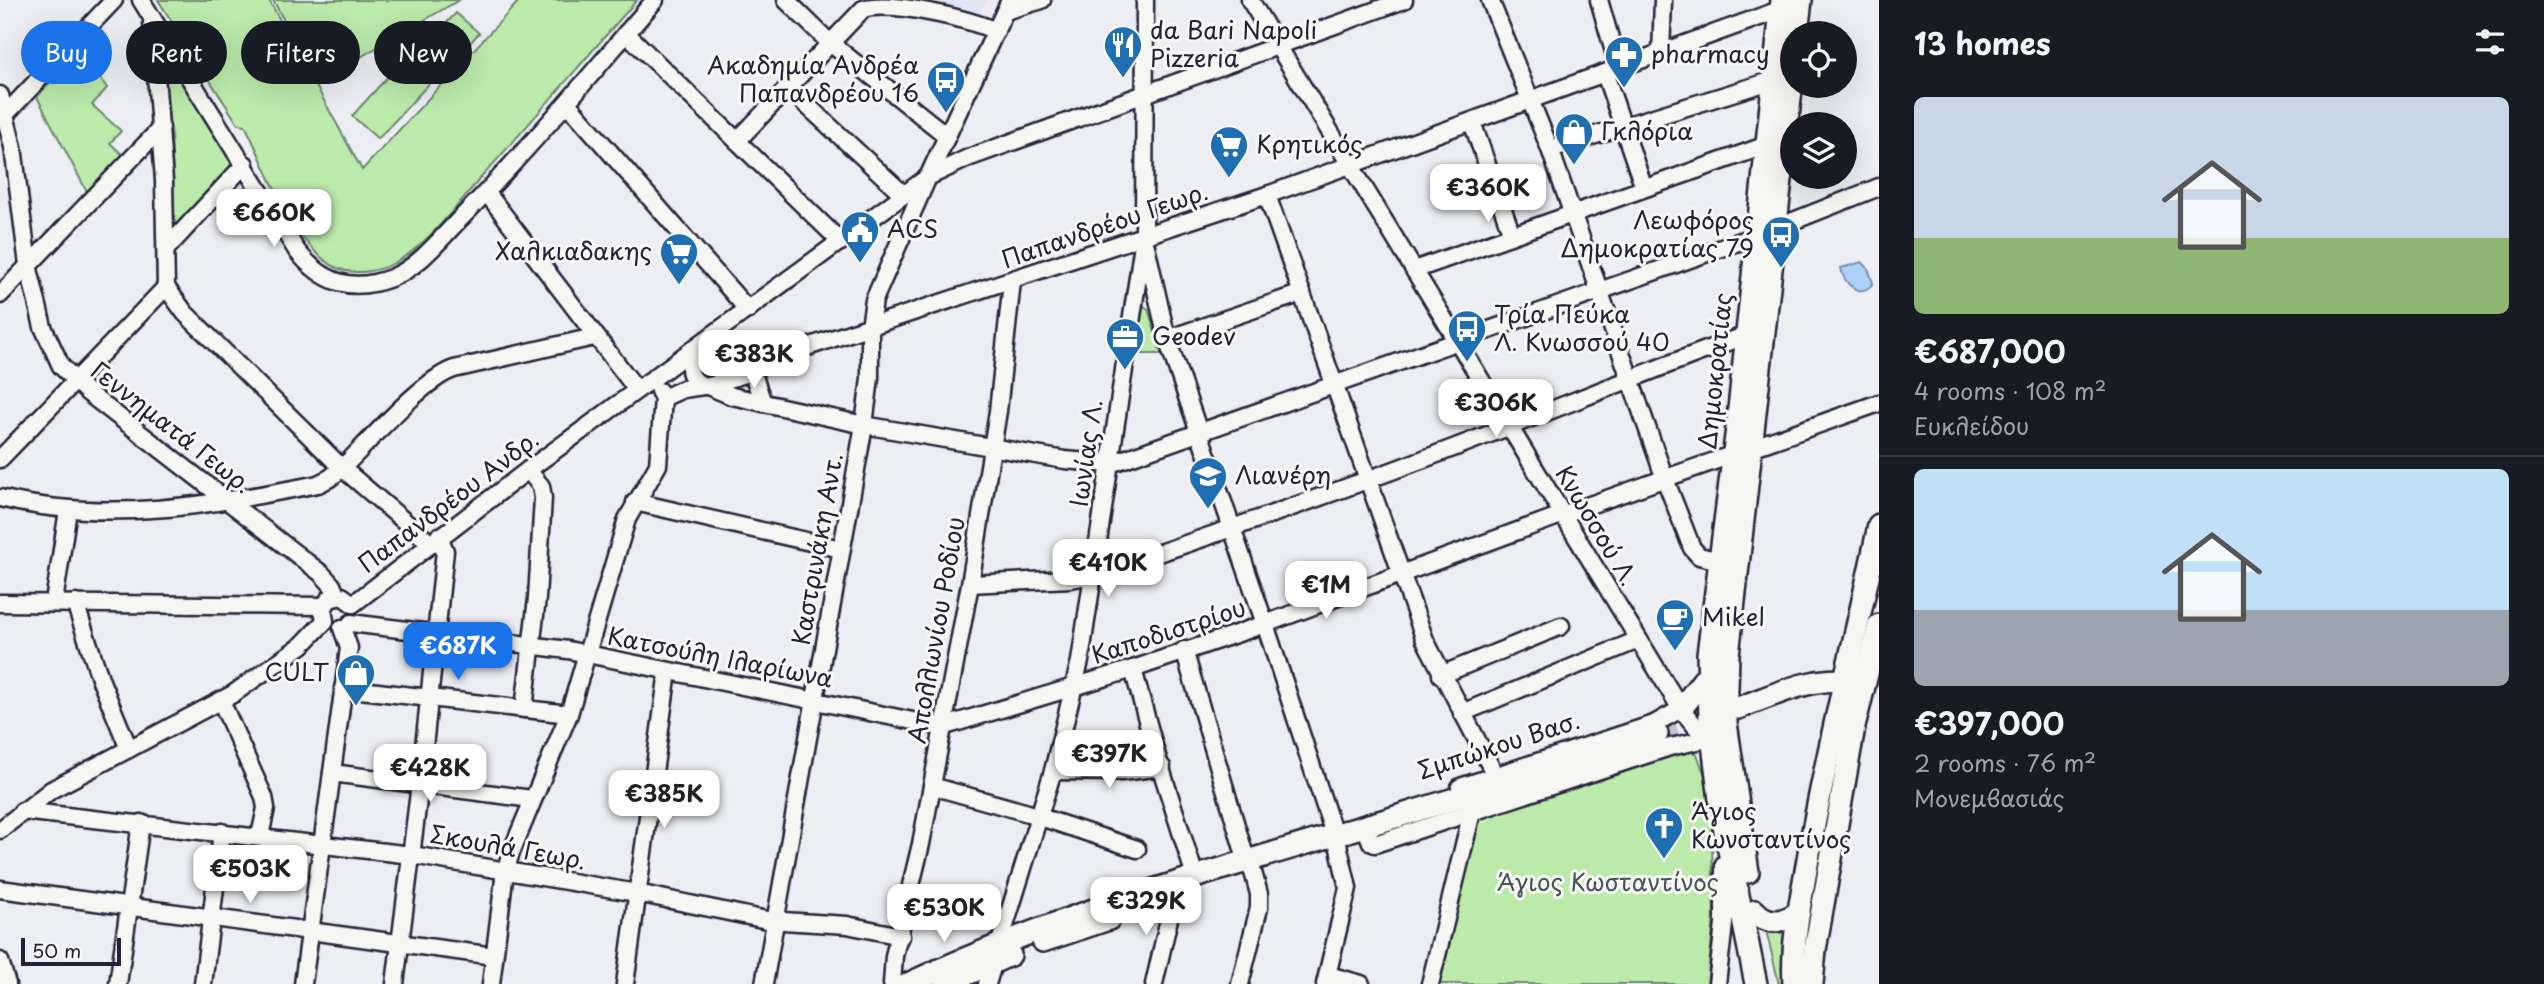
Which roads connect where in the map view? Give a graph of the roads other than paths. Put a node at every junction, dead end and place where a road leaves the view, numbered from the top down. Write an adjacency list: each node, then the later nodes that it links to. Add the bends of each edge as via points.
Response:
1 (114, 0): 33 (street)
2 (141, 0): 16 (street)
3 (655, 0): 20 (street)
4 (786, 0): 21 (street)
5 (1042, 0): 15 (street)
6 (1145, 0): 27 (street, Ιωνίας Λ.)
7 (1250, 0): 22 (street, Κνωσσού Λ.)
8 (1404, 0): 22 (street, Παπανδρέου Ανδρ.)
9 (1490, 0): 31 (street)
10 (1599, 0): 24 (street)
11 (1663, 0): 23 (street)
12 (1794, 2): 17 (main road, Δημοκρατίας); 18 (main road); 23 (street, Παπανδρέου Γεωρ.)
13 (862, 4): 14 (street); 21 (street)
14 (897, 4): 19 (street)
15 (1008, 5): 19 (street)
16 (152, 20): 36 (street); 41 (street)
17 (1791, 21)
18 (1796, 21)
19 (996, 32): 37 (street)
20 (626, 33): 32 (street); 38 (street)
21 (830, 42): 26 (street); 37 (street)
22 (1279, 47): 27 (street, Παπανδρέου Ανδρ.); 42 (street, Κνωσσού Λ.)
23 (1661, 54): 24 (street, Παπανδρέου Γεωρ.)
24 (1612, 72): 31 (street, Παπανδρέου Γεωρ.); 35 (street)
25 (1780, 82): 35 (street)
26 (787, 87): 38 (street); 47 (street)
27 (1145, 93): 43 (street, Παπανδρέου Ανδρ., via 968,158); 52 (street, Ιωνίας Λ.)
28 (1780, 93): 39 (main road, Δημοκρατίας)
29 (0, 95): 33 (street, Γεννηματά Γεωρ.)
30 (1781, 98): 50 (main road, Δημοκρατίας)
31 (1531, 100): 34 (street, Παπανδρέου Γεωρ.); 40 (street)
32 (567, 103): 46 (street); 62 (street)
33 (3, 117): 55 (street, Γεννηματά Γεωρ., via 16,165)
34 (1472, 122): 42 (street, Παπανδρέου Γεωρ.); 51 (street)
35 (1622, 125): 40 (street); 44 (street)
36 (161, 128): 54 (street); 55 (street)
37 (947, 136): 43 (street)
38 (737, 141): 53 (street)
39 (1767, 145): 44 (street); 50 (main road, Δημοκρατίας)
40 (1550, 149): 49 (street)
41 (245, 164): 46 (street, via 304,259 341,284 373,283 407,270); 54 (street)
42 (1352, 166): 48 (street, Παπανδρέου Γεωρ.); 56 (street, Κνωσσού Λ.)
43 (929, 177): 47 (street, Παπανδρέου Ανδρ.); 63 (street, via 879,284)
44 (1644, 188): 49 (street)
45 (1878, 190): 50 (street)
46 (487, 192): 65 (street)
47 (904, 195): 53 (street, Παπανδρέου Ανδρ.)
48 (1268, 195): 52 (street, Παπανδρέου Γεωρ.); 60 (street)
49 (1574, 214): 51 (street); 59 (street)
50 (1767, 232): 59 (street); 64 (main road, Δημοκρατίας); 83 (main road, Δημοκρατίας)
51 (1512, 235): 56 (street)
52 (1144, 237): 57 (street, Παπανδρέου Γεωρ.); 66 (street); 85 (street, Ιωνίας Λ.)
53 (841, 242): 62 (street, Παπανδρέου Ανδρ.)
54 (166, 249): 58 (street)
55 (28, 265): 61 (street); 72 (street, Γεννηματά Γεωρ., via 50,346)
56 (1414, 270): 67 (street, Κνωσσού Λ.)
57 (1012, 281): 63 (street, Παπανδρέου Γεωρ.); 82 (street, Απολλωνίου Ροδίου)
58 (166, 287): 72 (street); 86 (street, via 186,313)
59 (1600, 291): 67 (street); 71 (street)
60 (1302, 293): 66 (street); 74 (street)
61 (0, 295)
62 (748, 310): 68 (street, Παπανδρέου Ανδρ.)
63 (870, 327): 69 (street, Παπανδρέου Γεωρ.); 79 (street, Καστρινάκη Αντ.)
64 (1746, 335): 71 (street); 83 (main road, Δημοκρατίας)
65 (594, 337): 76 (street); 86 (street, via 442,374)
66 (1167, 339): 81 (street)
67 (1458, 342): 74 (street); 80 (street, Κνωσσού Λ.)
68 (701, 353): 69 (street); 73 (street, via 691,376); 73 (street, via 723,359 726,367 725,375); 75 (street, Παπανδρέου Ανδρ.)
69 (771, 359): 70 (street)
70 (752, 371): 73 (street); 77 (street)
71 (1630, 377): 80 (street); 88 (street)
72 (75, 382): 84 (street); 91 (street, Γεννηματά Γεωρ.)
73 (710, 385): 75 (street); 77 (street)
74 (1335, 386): 81 (street); 89 (street)
75 (658, 389): 76 (street, Παπανδρέου Ανδρ.); 92 (street, via 657,465)
76 (637, 390): 87 (street, Παπανδρέου Ανδρ.)
77 (762, 403): 79 (street)
78 (1879, 403): 83 (street, Καποδιστρίου)
79 (864, 425): 82 (street); 98 (street, Καστρινάκη Αντ.)
80 (1510, 426): 89 (street); 94 (street, Κνωσσού Λ.)
81 (1199, 433): 85 (street); 96 (street)
82 (992, 447): 85 (street); 102 (street, Απολλωνίου Ροδίου)
83 (1742, 452): 88 (street, Καποδιστρίου); 99 (main road, Δημοκρατίας); 131 (main road, Δημοκρατίας, via 1729,642)
84 (0, 458)
85 (1110, 464): 101 (street, Ιωνίας Λ.)
86 (342, 468): 91 (street, via 318,484); 97 (street)
87 (528, 470): 97 (street, Παπανδρέου Ανδρ.); 114 (street, via 544,494)
88 (1665, 479): 94 (street, Καποδιστρίου); 99 (street, via 1694,551)
89 (1368, 480): 96 (street); 100 (street)
90 (0, 498): 93 (street)
91 (225, 500): 93 (street, via 139,510); 107 (street, Γεννηματά Γεωρ., via 330,582)
92 (635, 502): 98 (street); 116 (street)
93 (68, 510): 103 (street)
94 (1564, 514): 100 (street, Καποδιστρίου); 113 (street, Κνωσσού Λ.)
95 (1879, 525): 123 (main road, via 1854,643)
96 (1233, 529): 101 (street); 108 (street)
97 (435, 540): 106 (street, Παπανδρέου Ανδρ.); 111 (street, via 445,551)
98 (841, 549): 125 (street, Καστρινάκη Αντ.)
99 (1720, 561): 119 (main road, Δημοκρατίας)
100 (1400, 573): 108 (street, Καποδιστρίου); 120 (street)
101 (1093, 575): 102 (street); 121 (street, Ιωνίας Λ.)
102 (970, 584): 132 (street, Απολλωνίου Ροδίου)
103 (54, 602): 104 (street); 105 (street)
104 (0, 603)
105 (75, 603): 107 (street); 135 (street)
106 (353, 604): 107 (street, Παπανδρέου Ανδρ., via 346,597); 109 (street, via 356,612)
107 (329, 608): 109 (street, via 331,626); 126 (street, via 302,645)
108 (1265, 624): 115 (street, Καποδιστρίου); 152 (street)
109 (347, 626): 111 (street, Κατσούλη Ιλαρίωνα); 122 (street)
110 (1561, 626): 120 (street)
111 (436, 635): 114 (street, Κατσούλη Ιλαρίωνα); 124 (street)
112 (1877, 638): 123 (main road)
113 (1638, 640): 128 (street, Κνωσσού Λ.); 129 (street)
114 (531, 645): 116 (street, Κατσούλη Ιλαρίωνα); 127 (street)
115 (1184, 650): 117 (street, Καποδιστρίου); 156 (street)
116 (588, 654): 118 (street, Κατσούλη Ιλαρίωνα); 130 (street)
117 (1133, 669): 121 (street, Καποδιστρίου); 136 (street)
118 (668, 671): 125 (street, Κατσούλη Ιλαρίωνα); 160 (street)
119 (1708, 674): 128 (main road); 134 (main road, Δημοκρατίας)
120 (1441, 675): 129 (street)
121 (1075, 687): 132 (street, Κατσούλη Ιλαρίωνα); 137 (street, Ιωνίας Λ.)
122 (343, 688): 124 (street); 138 (street)
123 (1852, 688): 131 (main road, via 1815,682); 164 (main road); 194 (main road)
124 (430, 697): 127 (street); 140 (street)
125 (814, 699): 132 (street, Κατσούλη Ιλαρίωνα); 166 (street, Καστρινάκη Αντ.)
126 (221, 701): 135 (street); 151 (street, via 264,797)
127 (524, 709): 130 (street)
128 (1681, 709): 133 (street, Σμπώκου Βασ.); 134 (street, Κνωσσού Λ.)
129 (1462, 713): 139 (street)
130 (569, 714): 142 (street)
131 (1735, 718): 163 (main road, Δημοκρατίας)
132 (942, 727): 141 (street, Απολλωνίου Ροδίου)
133 (1661, 736): 134 (street, Σμπώκου Βασ.); 139 (street, Σμπώκου Βασ.); 144 (street, Σμπώκου Βασ.); 150 (main road, Σμπώκου Βασ.); 152 (main road, Σμπώκου Βασ.)
134 (1710, 743): 146 (main road, Δημοκρατίας)
135 (129, 749): 143 (street, via 51,790)
136 (1161, 768): 137 (street); 158 (street)
137 (1053, 771): 145 (street, Ιωνίας Λ.)
138 (332, 773): 140 (street); 153 (street)
139 (1495, 775): 152 (street, Σμπώκου Βασ., via 1387,810)
140 (420, 784): 142 (street); 155 (street)
141 (932, 786): 145 (street); 168 (street, Απολλωνίου Ροδίου)
142 (532, 799): 157 (street)
143 (22, 811): 147 (street, Σκουλά Γεωρ.); 148 (street)
144 (1472, 812): 150 (street, Σμπώκου Βασ., via 1375,844); 189 (street)
145 (1039, 816): 154 (street); 170 (street, Ιωνίας Λ.)
146 (1721, 816): 190 (street, via 1725,912); 191 (main road, Δημοκρατίας)
147 (141, 823): 149 (street, Σκουλά Γεωρ.); 162 (street)
148 (0, 830)
149 (222, 832): 151 (street, Σκουλά Γεωρ.); 165 (street)
150 (1368, 834): 152 (main road, Σμπώκου Βασ.)
151 (260, 836): 153 (street, Σκουλά Γεωρ.)
152 (1336, 839): 156 (main road, Σμπώκου Βασ.); 173 (street, via 1348,888)
153 (323, 843): 155 (street, Σκουλά Γεωρ.); 167 (street)
154 (1137, 849)
155 (412, 855): 157 (street, Σκουλά Γεωρ.); 169 (street)
156 (1250, 866): 158 (main road, Σμπώκου Βασ.); 161 (main road, Σμπώκου Βασ.); 187 (street, via 1259,908)
157 (506, 870): 160 (street, Σκουλά Γεωρ.); 171 (street)
158 (1195, 876): 170 (main road, Σμπώκου Βασ., via 1070,917)
159 (0, 889): 162 (street)
160 (637, 893): 166 (street, Σκουλά Γεωρ.); 180 (street)
161 (1174, 897): 170 (main road, Σμπώκου Βασ.); 186 (street)
162 (128, 907): 165 (street); 175 (street)
163 (1755, 911): 164 (main road, via 1774,922); 192 (main road, Δημοκρατίας)
164 (1799, 912): 193 (main road)
165 (211, 918): 167 (street); 176 (street)
166 (774, 921): 168 (street, Σκουλά Γεωρ., via 847,925); 181 (street, Καστρινάκη Αντ.)
167 (310, 931): 169 (street); 177 (street)
168 (901, 936): 182 (street, Απολλωνίου Ροδίου)
169 (400, 943): 171 (street); 178 (street)
170 (995, 953): 183 (main road, Σμπώκου Βασ.); 184 (main road, Σμπώκου Βασ.); 185 (street, Ιωνίας Λ.)
171 (494, 956): 179 (street)
172 (0, 961): 174 (street)
173 (1326, 979): 188 (street)
174 (3, 984)
175 (118, 984)
176 (203, 984)
177 (303, 984)
178 (395, 984)
179 (491, 984)
180 (625, 984)
181 (764, 984)
182 (892, 984)
183 (908, 984)
184 (945, 984)
185 (987, 984)
186 (1154, 984)
187 (1240, 984)
188 (1361, 984)
189 (1430, 984)
190 (1717, 984)
191 (1756, 984)
192 (1771, 984)
193 (1794, 984)
194 (1812, 984)

